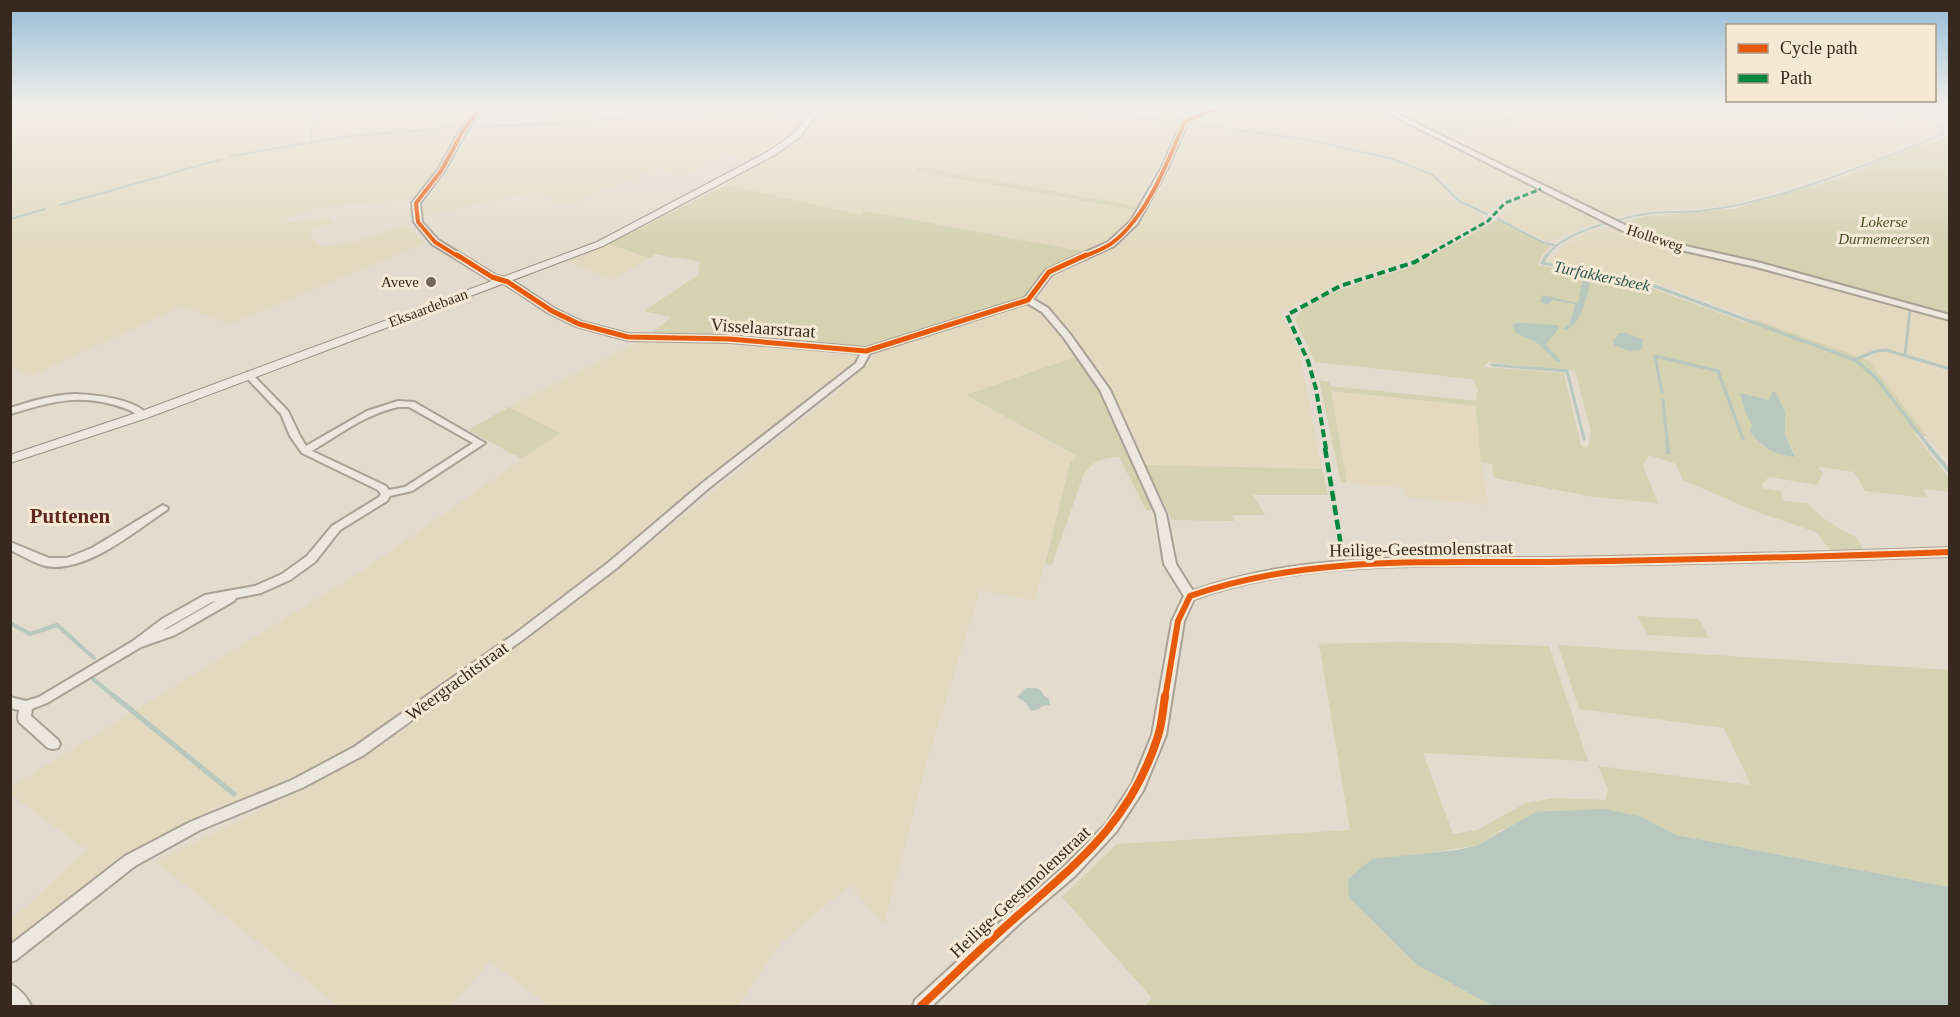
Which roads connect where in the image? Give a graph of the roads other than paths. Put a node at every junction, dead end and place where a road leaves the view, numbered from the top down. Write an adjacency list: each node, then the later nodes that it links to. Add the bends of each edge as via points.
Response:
1 (450, 154): 5 (street, Visselaarstraat, via 418,200 416,214 435,242 492,278)
2 (768, 154): 5 (main road, Eksaardebaan, via 600,244)
3 (1170, 154): 6 (street, via 1126,232 1111,244 1049,272)
4 (1474, 154): 7 (street, Holleweg, via 1605,220 1666,244 1748,262)
5 (502, 280): 8 (street, Visselaarstraat, via 565,318 628,337 729,339); 9 (main road, Eksaardebaan)
6 (1028, 300): 8 (street, Visselaarstraat); 18 (street, via 1045,310 1105,390 1161,514 1170,564)
7 (1950, 318)
8 (866, 351): 22 (street, Weergrachtstraat, via 860,364 705,486 613,565 359,752 297,784 186,831 130,861)
9 (248, 375): 11 (main road, Eksaardebaan); 12 (street, via 285,413)
10 (10, 411): 11 (street, via 75,395 129,406)
11 (143, 415): 13 (main road, Eksaardebaan)
12 (305, 451): 14 (street); 14 (street, via 383,406 399,402 411,404 480,443 408,489)
13 (10, 459)
14 (386, 494): 20 (street, via 336,528 311,559 286,577 239,594 171,632 137,644 43,700)
15 (163, 508): 16 (street, via 91,553 67,562 52,563)
16 (10, 546)
17 (1950, 552): 18 (street, Heilige-Geestmolenstraat, via 1758,559 1344,564 1290,569)
18 (1190, 596): 25 (street, Heilige-Geestmolenstraat, via 1178,621 1159,735 1138,787 1111,828 1070,871)
19 (10, 702): 20 (street)
20 (26, 706): 21 (street, via 24,717)
21 (53, 744)
22 (10, 955)
23 (10, 992): 24 (street)
24 (23, 1006)
25 (921, 1006)

